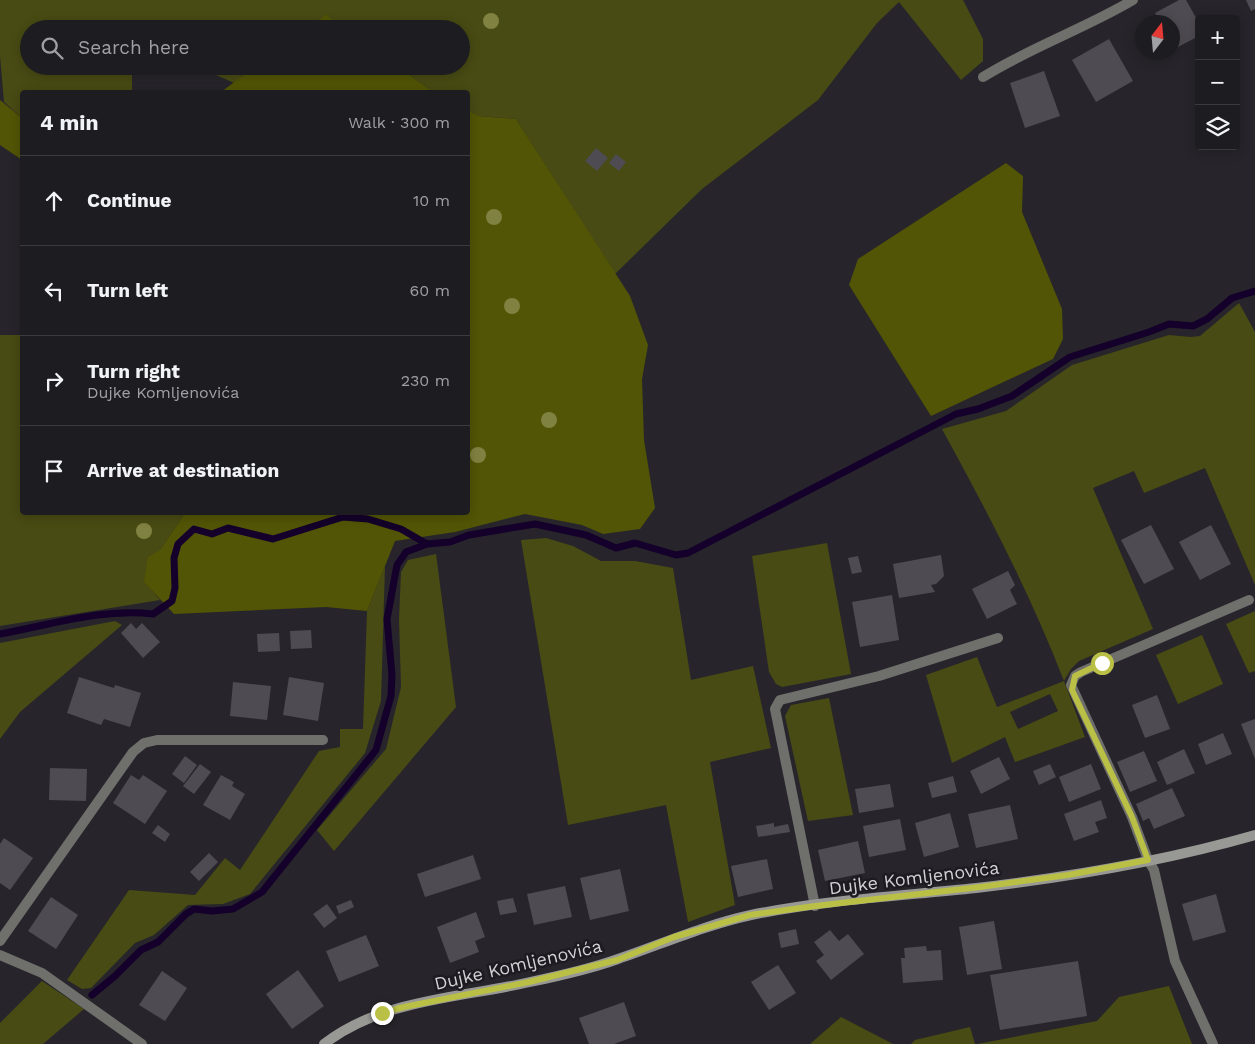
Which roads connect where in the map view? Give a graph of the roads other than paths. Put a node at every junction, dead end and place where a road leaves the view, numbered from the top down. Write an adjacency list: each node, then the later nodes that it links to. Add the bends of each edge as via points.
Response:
1 (1133, 0): 2 (street, via 1014,58)
2 (984, 77)
3 (1250, 600): 7 (street, via 1081,672 1072,681 1072,690 1132,817)
4 (998, 638): 8 (street, via 919,664 780,700 776,704)
5 (323, 740): 9 (street, via 168,740 144,743 133,752)
6 (1255, 835): 7 (street, Dujke Komljenovića)
7 (1148, 860): 8 (street, Dujke Komljenovića, via 1068,875); 13 (street, via 1154,870 1175,962)
8 (815, 906): 12 (street, Dujke Komljenovića, via 750,915 674,937 617,960 529,982 404,1007 362,1021)
9 (0, 941)
10 (0, 955): 11 (street, via 42,973)
11 (142, 1044)
12 (324, 1044)
13 (1213, 1044)

